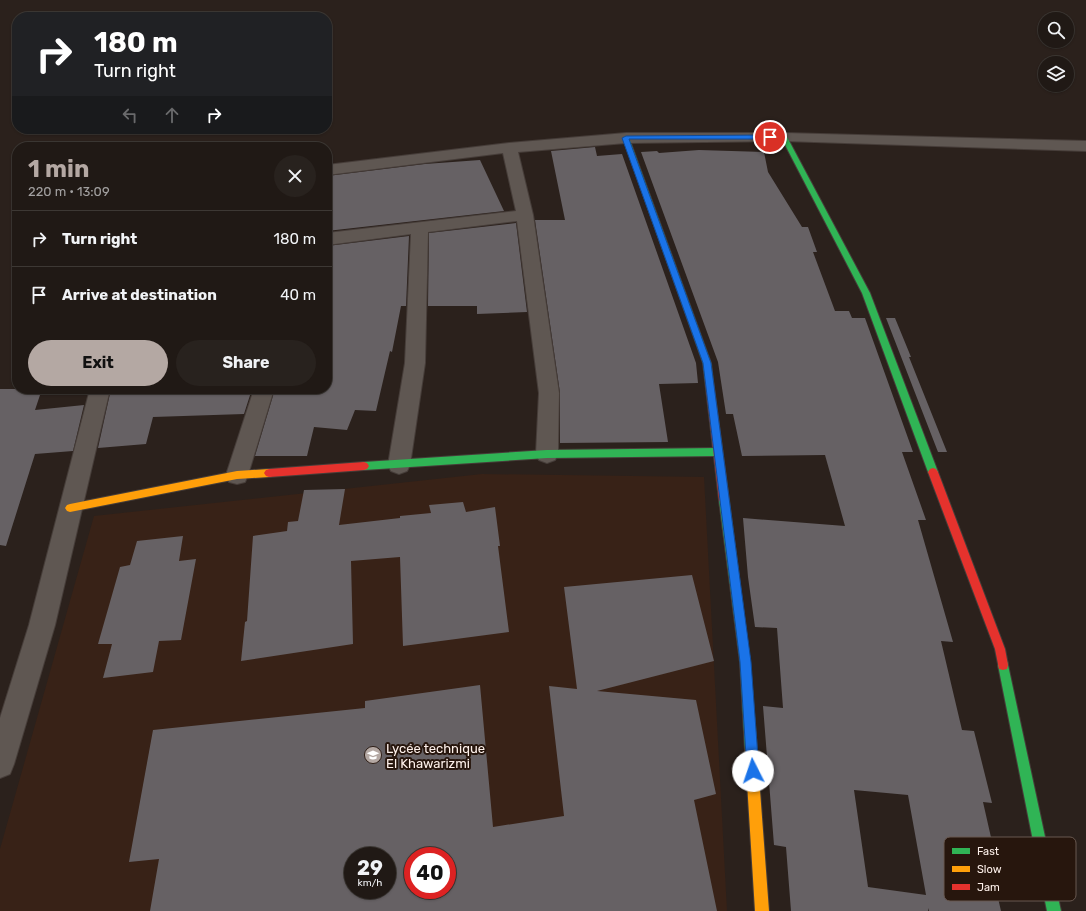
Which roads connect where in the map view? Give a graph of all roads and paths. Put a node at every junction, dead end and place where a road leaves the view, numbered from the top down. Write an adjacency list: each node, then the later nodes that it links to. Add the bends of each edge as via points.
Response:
1 (626, 138): 2 (street); 4 (street); 11 (street, via 707,363)
2 (784, 138): 3 (street); 17 (street, via 866,293 1000,649)
3 (1086, 146)
4 (509, 148): 5 (street); 6 (street)
5 (332, 169)
6 (525, 215): 7 (street); 12 (street, via 549,393)
7 (420, 227): 8 (street); 13 (street, via 415,363)
8 (332, 238)
9 (99, 394): 15 (street)
10 (262, 394): 14 (street)
11 (718, 452): 12 (street); 19 (street, via 745,662)
12 (547, 454): 13 (street)
13 (399, 465): 14 (street)
14 (237, 475): 15 (street)
15 (70, 508): 16 (street, via 42,625)
16 (0, 764)
17 (1039, 837)
18 (1052, 901): 20 (street)
19 (762, 911)
20 (1054, 911)

